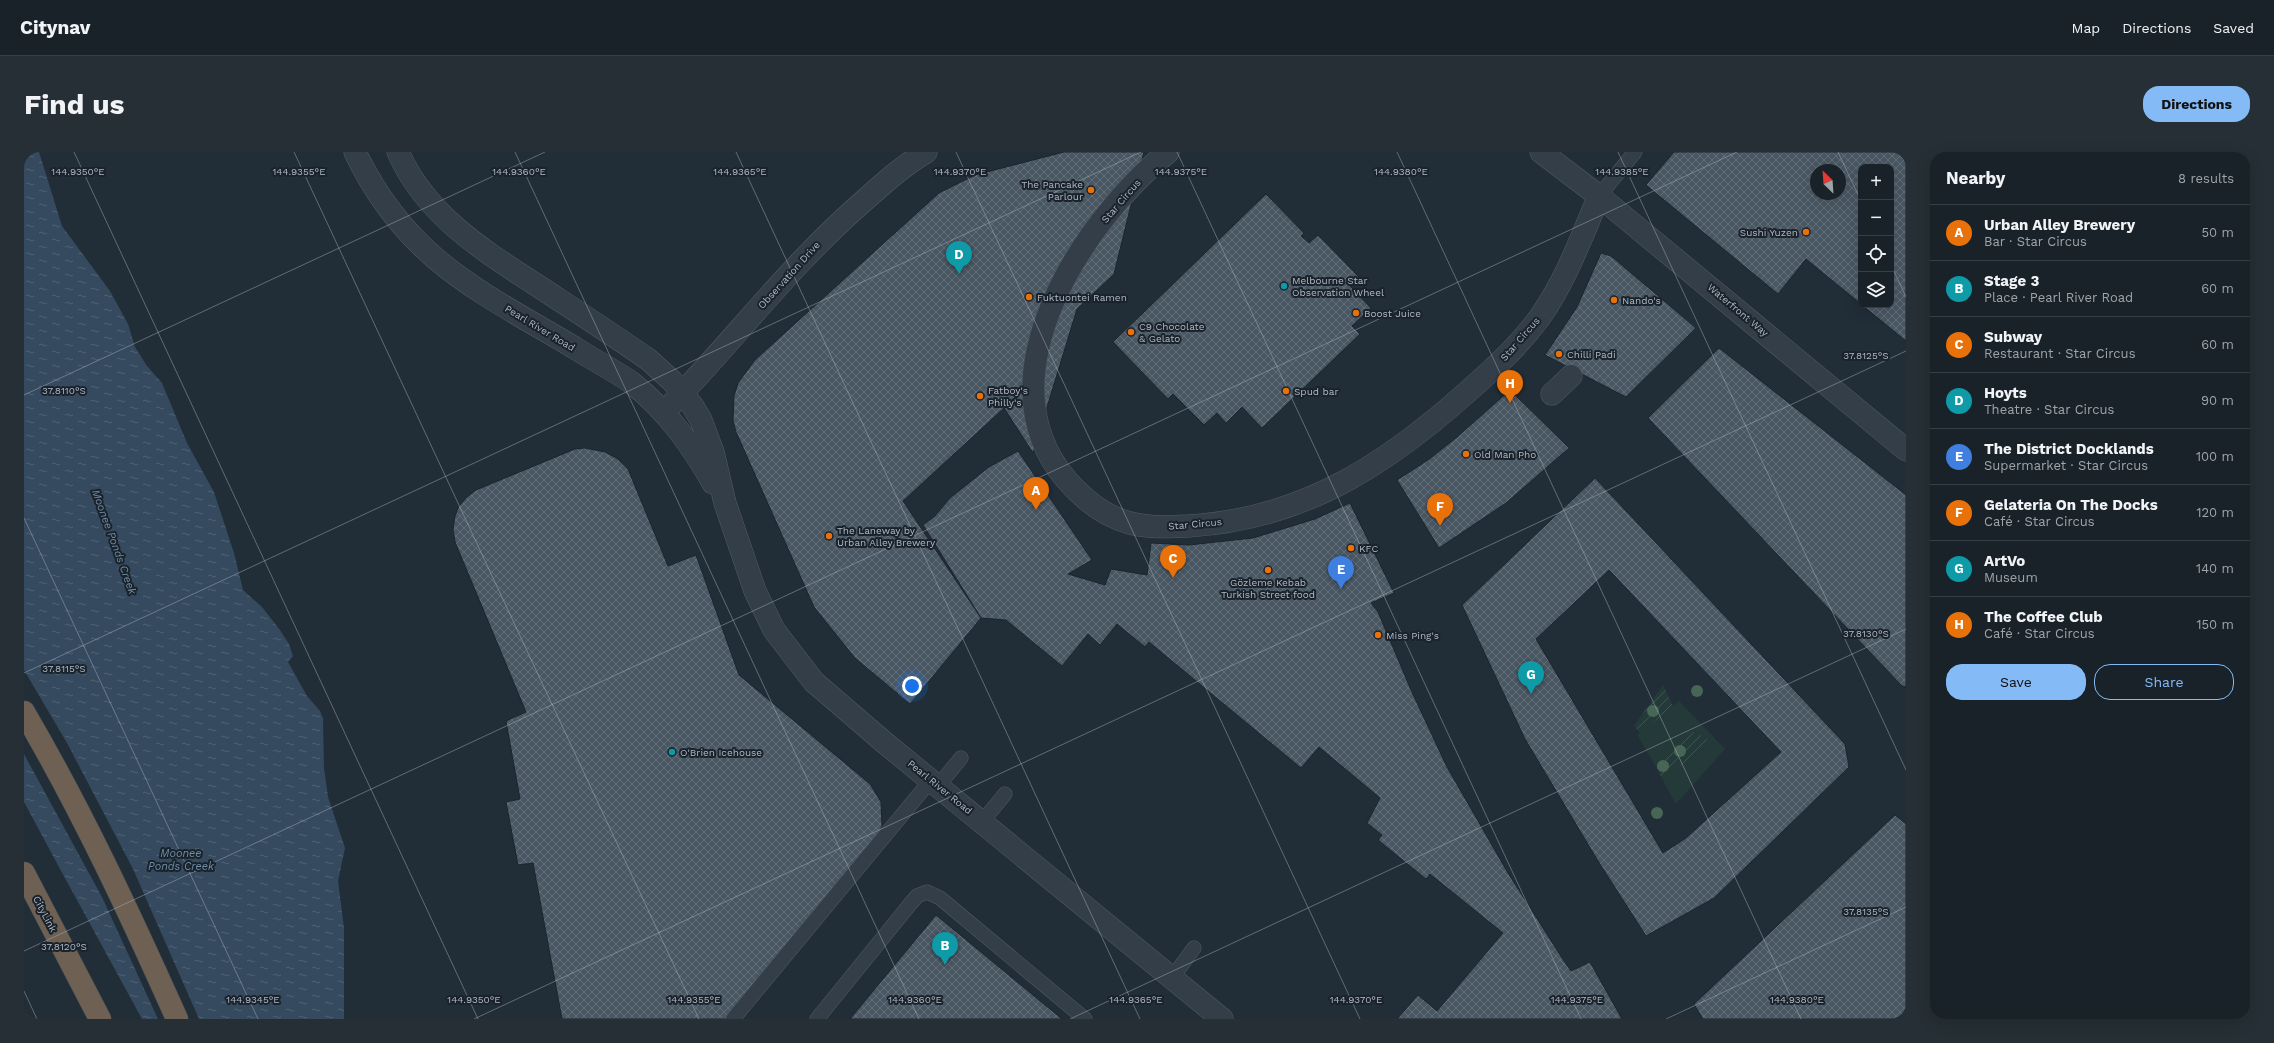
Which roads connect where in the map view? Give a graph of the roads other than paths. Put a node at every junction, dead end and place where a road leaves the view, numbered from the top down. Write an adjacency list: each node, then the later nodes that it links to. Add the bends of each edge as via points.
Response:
1 (355, 152): 13 (street, Pearl River Road, via 380,198 408,234 438,262 477,290 631,382)
2 (398, 152): 11 (street, Pearl River Road, via 426,198 467,238 649,360)
3 (1168, 152): 9 (street, Star Circus, via 1108,212 1069,272 1042,331 1033,377 1033,408 1037,429 1054,464 1068,482 1102,512 1129,523 1162,527 1219,524 1288,506 1325,492 1359,475 1432,423 1516,348 1540,317 1566,276)
4 (1541, 152): 8 (street, Waterfront Way)
5 (1552, 152): 8 (street, Waterfront Way)
6 (1635, 152): 9 (lane)
7 (912, 156): 11 (street, Observation Drive, via 821,240)
8 (1568, 172): 9 (street, Waterfront Way)
9 (1599, 196): 14 (street, Waterfront Way)
10 (1571, 376): 12 (street)
11 (682, 393): 13 (street, Observation Drive); 15 (street, Pearl River Road, via 692,405 707,433)
12 (1552, 394)
13 (664, 412): 15 (street, Pearl River Road, via 687,439)
14 (1906, 450)
15 (725, 503): 18 (street, Pearl River Road, via 755,591 774,630 793,657 814,682)
16 (24, 712): 25 (highway, via 49,754 108,868)
17 (961, 758): 18 (lane)
18 (935, 783): 20 (street, Pearl River Road); 26 (lane)
19 (1005, 794): 20 (lane)
20 (982, 822): 23 (street, Pearl River Road)
21 (24, 873): 24 (highway, CityLink)
22 (1194, 948): 23 (lane)
23 (1172, 978): 29 (street, Pearl River Road)
24 (100, 1019)
25 (177, 1019)
26 (733, 1019)
27 (817, 1019): 28 (lane, via 917,896 927,892 940,898)
28 (1085, 1019)
29 (1222, 1019)

